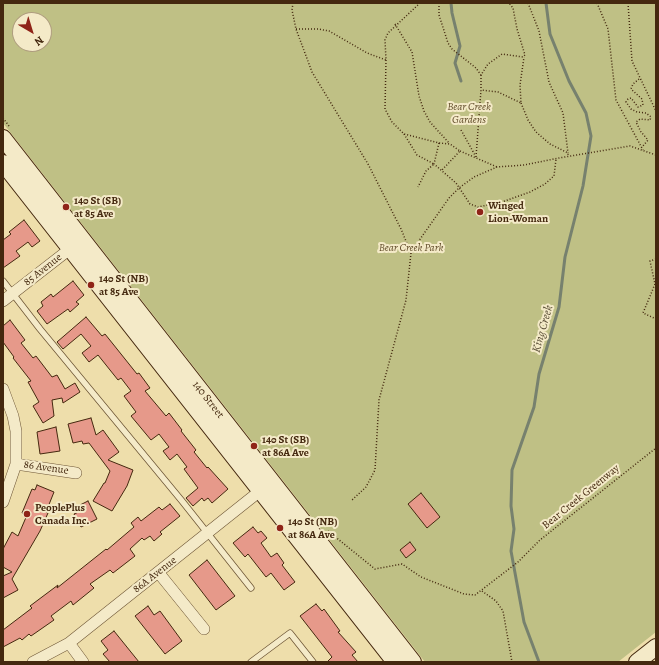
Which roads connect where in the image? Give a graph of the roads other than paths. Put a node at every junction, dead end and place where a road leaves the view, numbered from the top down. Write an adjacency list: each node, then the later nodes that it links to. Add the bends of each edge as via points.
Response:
1 (3, 138): 3 (main road, 140 Street)
2 (3, 164): 4 (main road, 140 Street)
3 (83, 239): 4 (street, 85 Avenue); 11 (main road, 140 Street)
4 (69, 249): 6 (street, 85 Avenue); 11 (main road, 140 Street)
5 (3, 281): 6 (lane)
6 (12, 294): 7 (street, 85 Avenue); 13 (lane)
7 (3, 301)
8 (3, 389): 9 (street, via 14,423)
9 (16, 464): 10 (street, 86 Avenue); 12 (street)
10 (76, 473)
11 (267, 486): 13 (street, 86A Avenue); 23 (main road, 140 Street); 24 (main road, 140 Street)
12 (3, 502)
13 (208, 533): 14 (street, 86A Avenue); 15 (lane)
14 (158, 572): 16 (street); 17 (street, 86A Avenue)
15 (251, 588)
16 (204, 629)
17 (68, 643): 19 (street, 86A Avenue); 20 (street)
18 (656, 647): 25 (main road)
19 (33, 662)
20 (83, 662)
21 (251, 662): 22 (lane, via 290,633)
22 (313, 662)
23 (395, 662)
24 (413, 662)
25 (637, 662)

